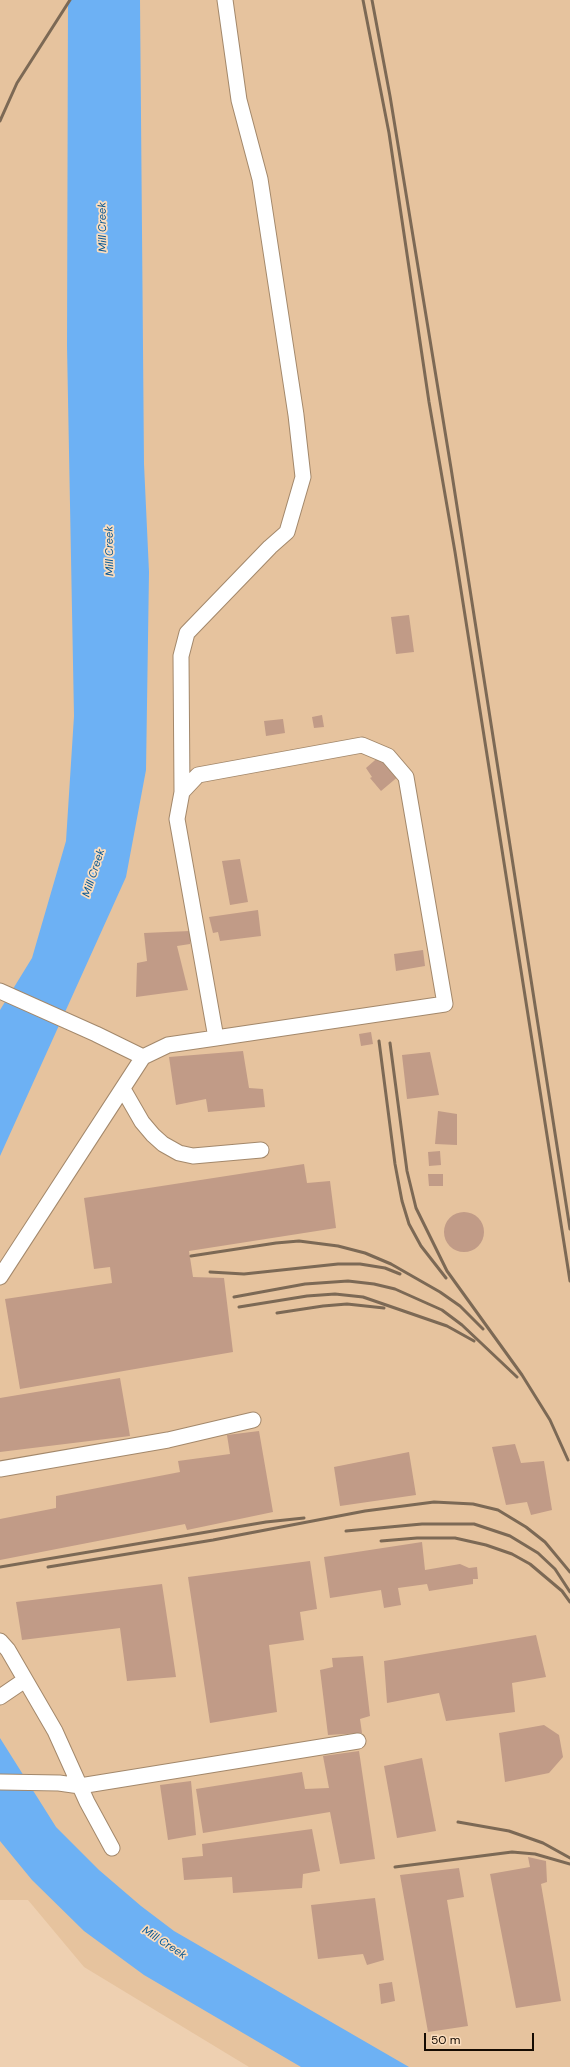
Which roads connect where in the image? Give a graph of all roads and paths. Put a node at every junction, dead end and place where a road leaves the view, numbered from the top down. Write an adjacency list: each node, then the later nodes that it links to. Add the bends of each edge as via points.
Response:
1 (225, 0): 2 (lane, via 239,100 260,179 303,477 287,532 187,633 181,656)
2 (182, 792): 4 (lane, via 177,819); 4 (lane, via 198,775 362,745 388,756 406,777 445,1004)
3 (0, 990): 5 (lane)
4 (216, 1038): 5 (lane, via 168,1045)
5 (144, 1057): 6 (lane)
6 (123, 1089): 7 (lane, via 142,1122 163,1144 179,1153 193,1156); 8 (lane)
7 (261, 1150)
8 (0, 1277)
9 (253, 1420): 10 (lane, via 168,1440)
10 (0, 1469)
11 (0, 1641): 12 (lane)
12 (25, 1680): 13 (lane); 16 (lane, via 55,1731)
13 (1, 1696)
14 (358, 1741): 16 (lane)
15 (0, 1782): 16 (lane)
16 (80, 1786): 17 (lane)
17 (112, 1848)

